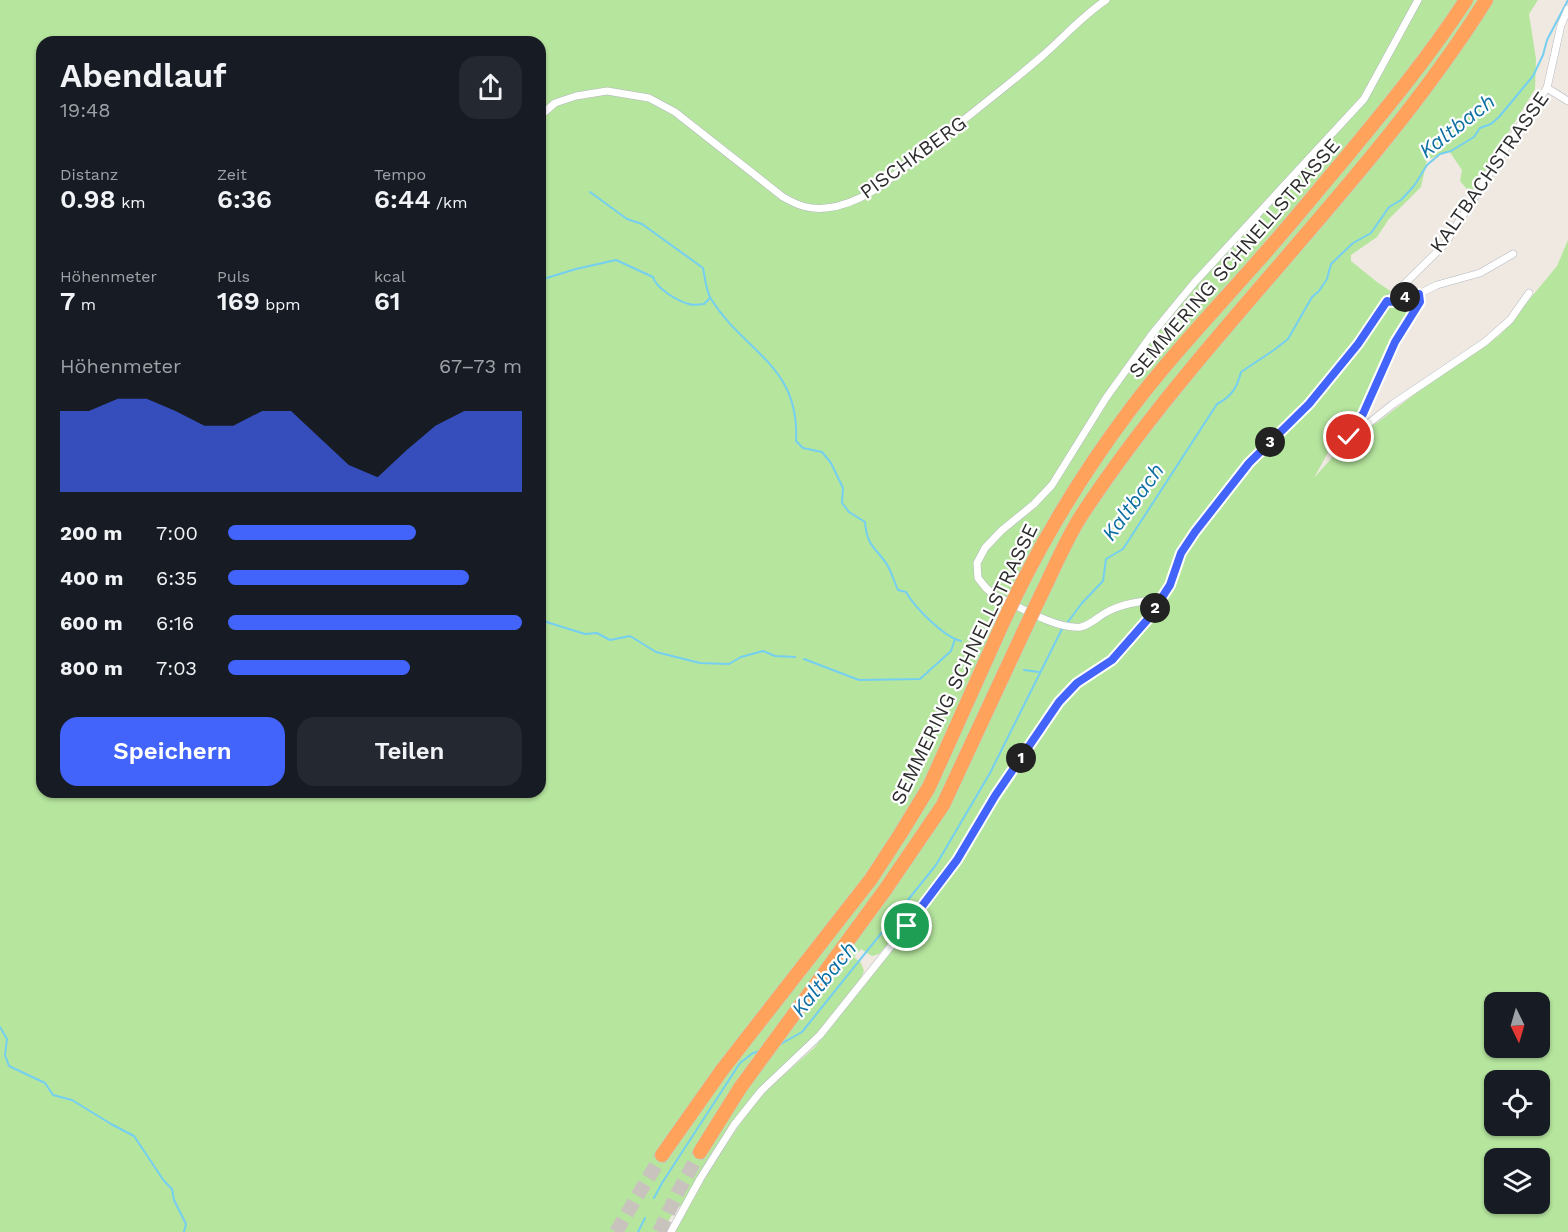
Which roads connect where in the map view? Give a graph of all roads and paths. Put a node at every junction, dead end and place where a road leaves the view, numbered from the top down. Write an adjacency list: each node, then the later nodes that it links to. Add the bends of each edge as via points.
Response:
1 (1107, 0): 8 (street, PISCHKBERG, via 894,176 864,196 827,208 798,206 783,197 675,112 649,98 607,91 576,96 555,103)
2 (1418, 0): 13 (street, via 1364,99 1194,283 1106,398 1052,485 991,540 980,555 977,572 986,588 1055,624 1084,627 1107,612 1130,604)
3 (1466, 0): 15 (highway, SEMMERING SCHNELLSTRASSE, bridge, via 1444,35 1374,123 1131,408 1084,472 1035,556 929,787 902,833)
4 (1486, 0): 14 (highway, SEMMERING SCHNELLSTRASSE, bridge, via 1390,135 1142,430 1080,518 943,805 758,1063)
5 (1568, 9): 6 (street, KALTBACHSTRASSE)
6 (1547, 88): 7 (street); 12 (street, KALTBACHSTRASSE, via 1444,244)
7 (1568, 101)
8 (546, 111)
9 (1513, 254): 10 (street, via 1480,273)
10 (1419, 294): 11 (street, via 1420,302 1395,342 1363,414 1346,432 1347,436 1485,342 1510,320); 12 (street, via 1394,303)
11 (1529, 294)
12 (1387, 301): 13 (street, KALTBACHSTRASSE, via 1309,404 1249,463 1195,532 1181,553)
13 (1160, 602): 16 (street, KALTBACHSTRASSE, via 1112,660 1077,683 1059,702 940,885 820,1035 761,1091 734,1125)
14 (700, 1152)
15 (662, 1155)
16 (671, 1232)

